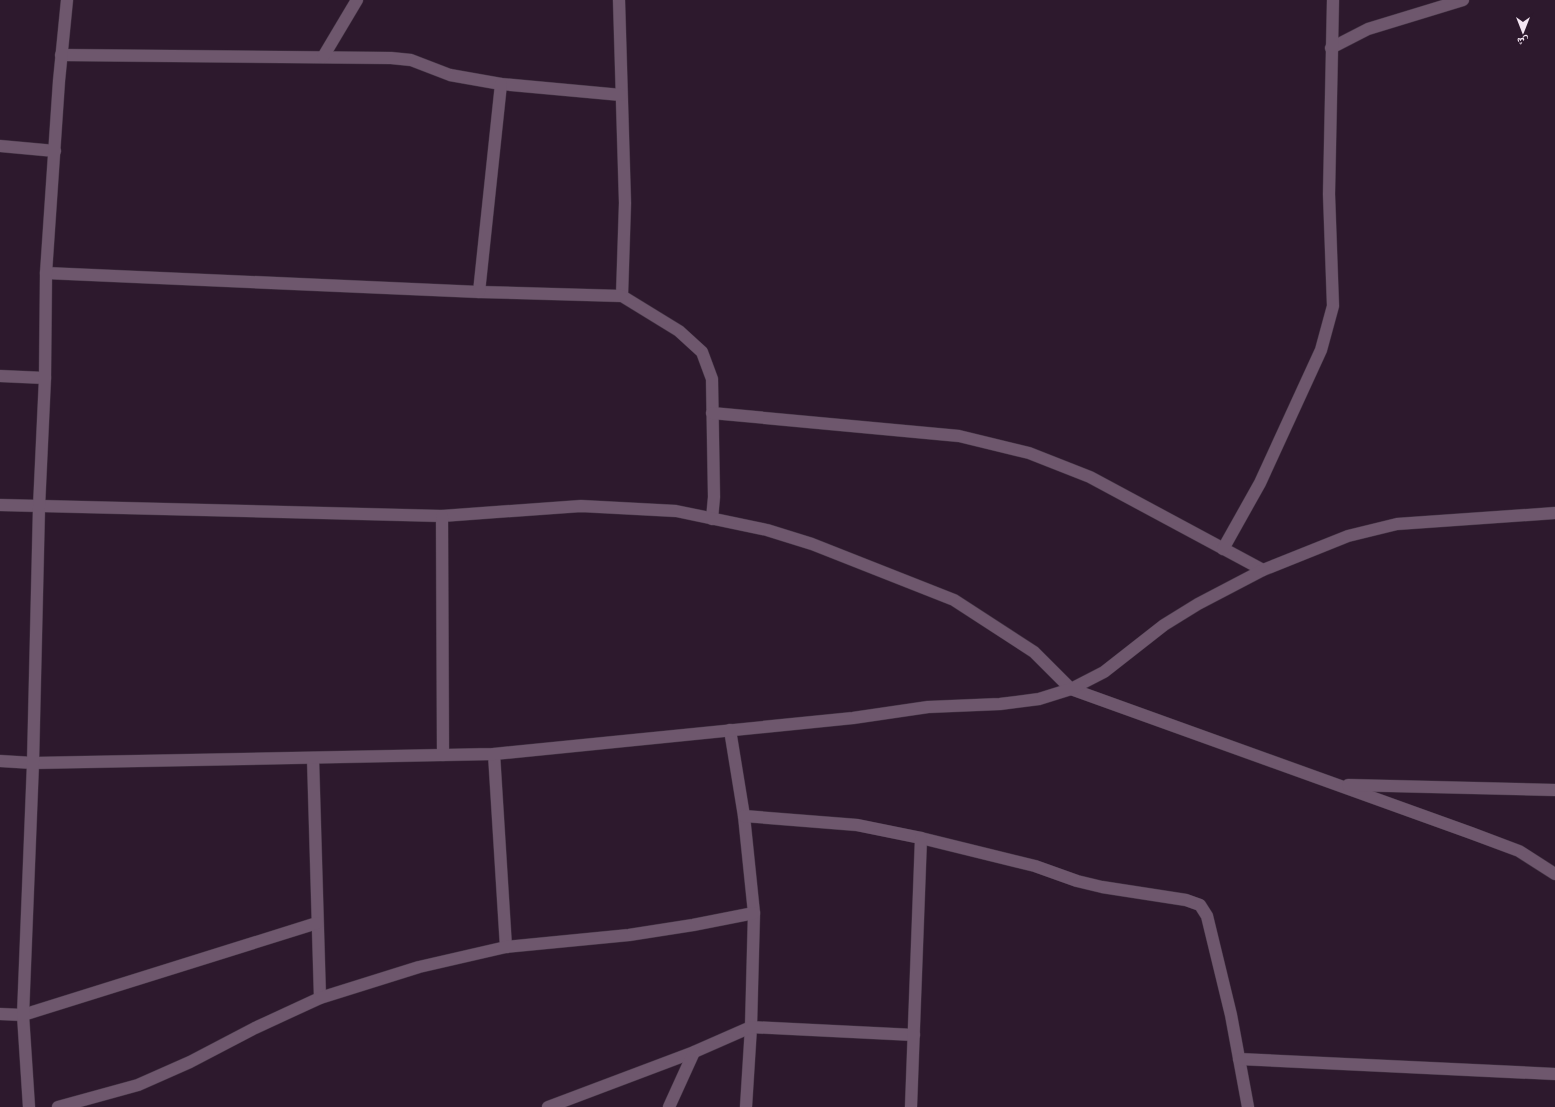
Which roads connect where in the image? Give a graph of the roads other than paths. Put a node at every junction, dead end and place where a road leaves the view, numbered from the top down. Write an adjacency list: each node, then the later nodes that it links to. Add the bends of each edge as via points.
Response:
1 (67, 0): 7 (street)
2 (357, 0): 8 (street)
3 (619, 0): 10 (street)
4 (1333, 0): 6 (street)
5 (1463, 0): 6 (street, via 1368,29)
6 (1331, 48): 24 (street, via 1329,194 1332,306 1321,350 1260,483)
7 (62, 55): 8 (street); 12 (street)
8 (323, 57): 9 (street, via 411,60 450,75)
9 (501, 84): 10 (street); 14 (street)
10 (621, 95): 15 (street, via 625,203)
11 (0, 146): 12 (street)
12 (54, 151): 13 (street)
13 (46, 273): 14 (street); 17 (street)
14 (479, 292): 15 (street)
15 (622, 296): 18 (street, via 679,331 702,352 712,379)
16 (0, 376): 17 (street)
17 (44, 378): 20 (street)
18 (712, 413): 23 (street); 24 (street, via 959,436 1029,454 1090,477)
19 (0, 505): 20 (street)
20 (39, 507): 22 (street); 32 (street)
21 (1555, 514): 25 (street, via 1397,524 1348,536)
22 (442, 516): 23 (street, via 581,506 676,511); 29 (street)
23 (712, 519): 26 (street, via 767,530 804,542 954,600 1034,652)
24 (1223, 549): 25 (street)
25 (1263, 570): 26 (street, via 1164,625 1104,672)
26 (1071, 689): 27 (street, via 1039,699 1000,704 928,708); 33 (street)
27 (730, 730): 28 (street); 35 (street)
28 (494, 754): 29 (street); 40 (street)
29 (443, 755): 30 (street)
30 (313, 758): 32 (street); 39 (street)
31 (0, 761): 32 (street)
32 (33, 763): 43 (street)
33 (1338, 785): 34 (street); 37 (street, via 1519,851)
34 (1555, 790)
35 (744, 816): 36 (street, via 857,826); 38 (street)
36 (921, 838): 45 (street); 47 (street, via 1035,866 1077,881 1186,900 1200,905 1207,916)
37 (1555, 874)
38 (754, 913): 40 (street, via 629,935); 44 (street)
39 (317, 923): 41 (street); 43 (street)
40 (506, 947): 41 (street, via 419,967)
41 (320, 998): 50 (street, via 138,1085)
42 (0, 1014): 43 (street)
43 (23, 1015): 49 (street)
44 (751, 1027): 45 (street); 46 (street); 53 (street)
45 (914, 1036): 54 (street)
46 (694, 1052): 51 (street); 52 (street)
47 (1239, 1059): 48 (street); 55 (street)
48 (1555, 1074)
49 (29, 1107)
50 (58, 1107)
51 (548, 1107)
52 (669, 1107)
53 (746, 1107)
54 (912, 1107)
55 (1248, 1107)

